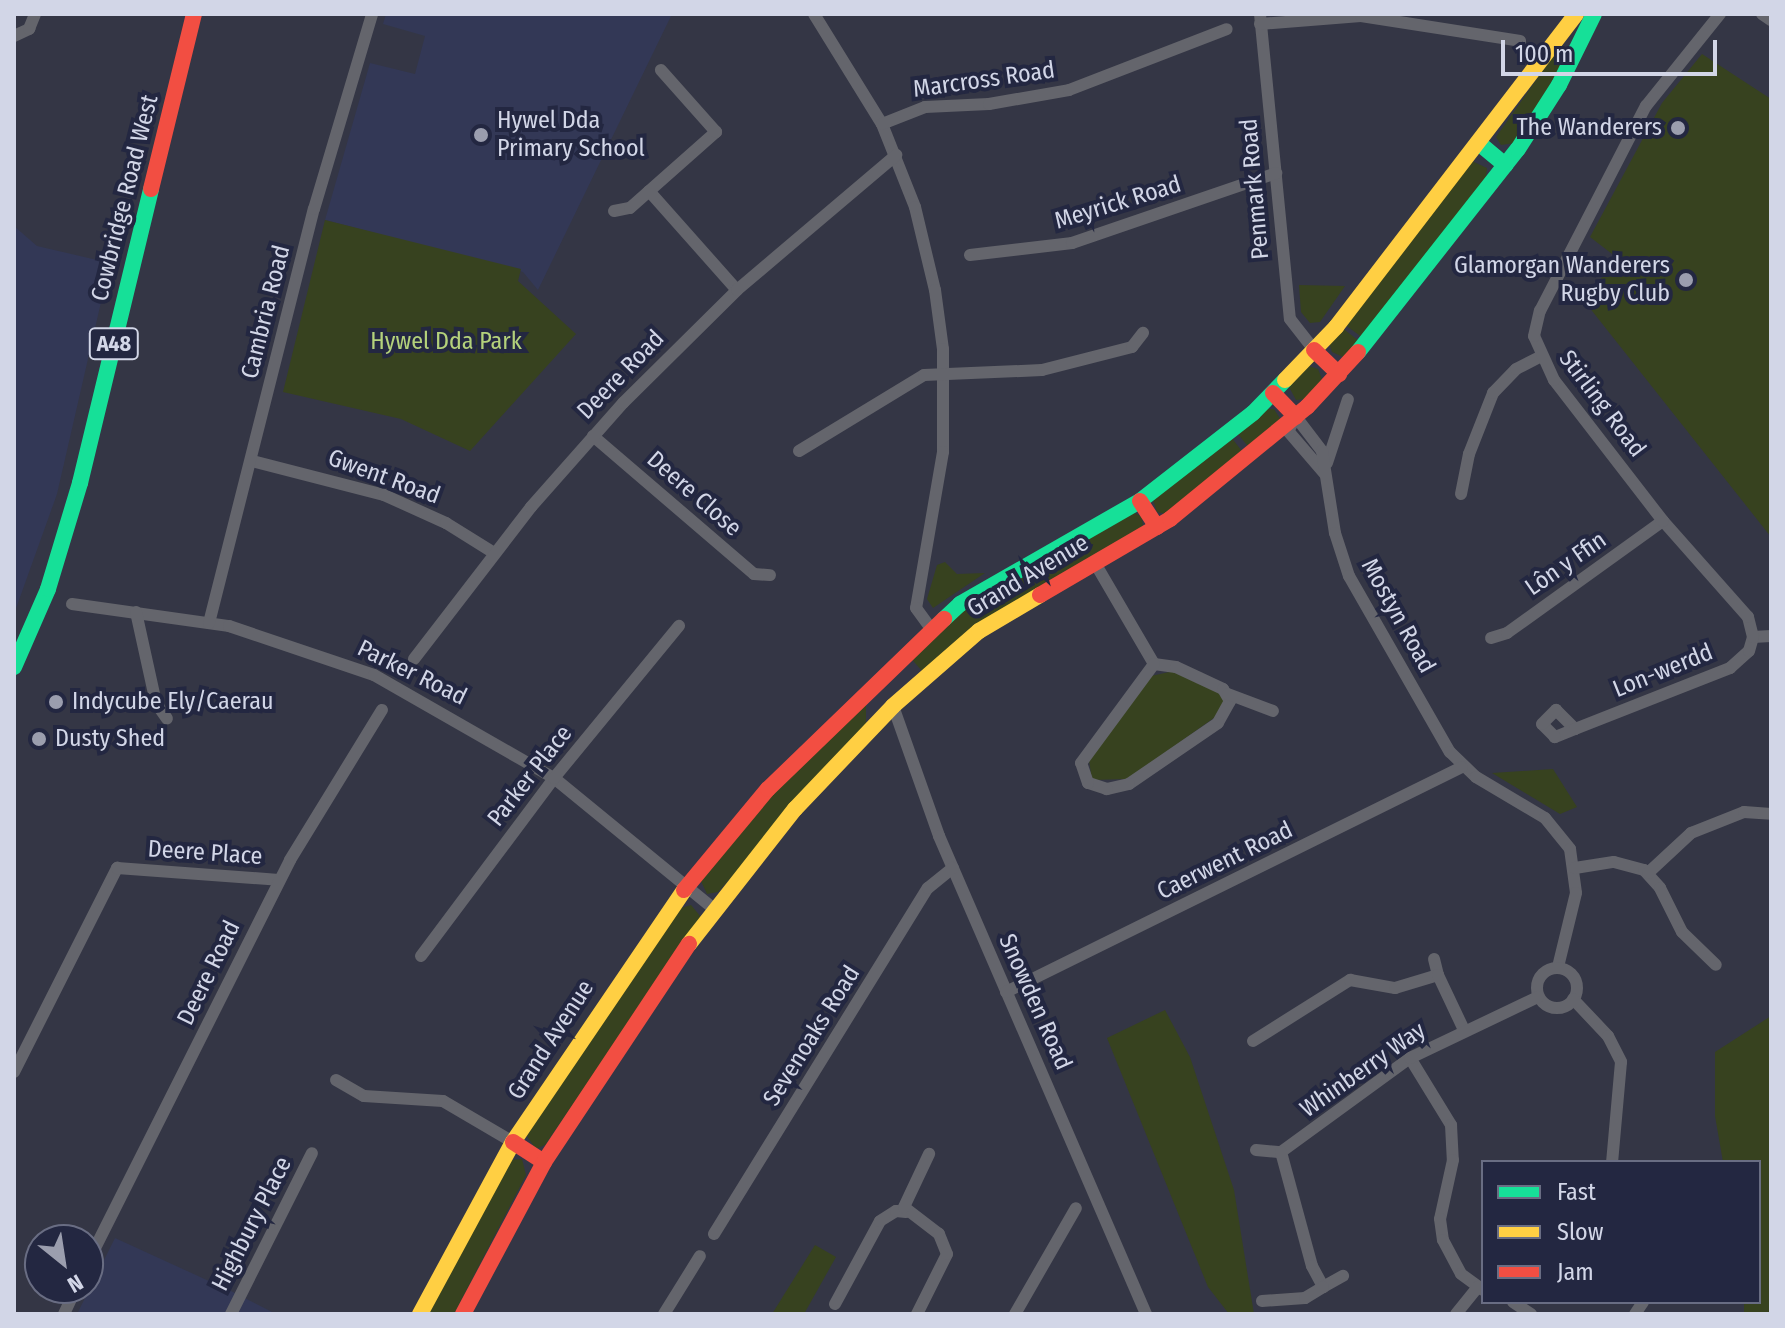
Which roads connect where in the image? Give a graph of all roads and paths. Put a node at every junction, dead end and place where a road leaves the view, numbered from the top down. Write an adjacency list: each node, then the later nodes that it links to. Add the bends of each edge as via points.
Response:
1 (35, 14): 12 (street, via 29,29)
2 (194, 14): 53 (main road, Cowbridge Road West / A48, via 80,483 48,589)
3 (372, 14): 34 (street, Cambria Road, via 314,209)
4 (814, 14): 15 (street)
5 (1576, 14): 16 (main road, Grand Avenue)
6 (1594, 14): 18 (main road, Grand Avenue, via 1559,85)
7 (1720, 14): 26 (street, Stirling Road, via 1646,106 1540,311 1534,336)
8 (1762, 14): 10 (street)
9 (1260, 19): 13 (street, via 1361,16); 19 (street, Penmark Road)
10 (1771, 20)
11 (1227, 29): 15 (street, Marcross Road, via 1069,90 989,104 925,107)
12 (14, 36)
13 (1520, 41)
14 (661, 70): 20 (street, via 716,132)
15 (882, 124): 17 (street)
16 (1480, 144): 18 (main road); 25 (main road, Grand Avenue)
17 (896, 155): 23 (street, Deere Road); 27 (street, via 929,258)
18 (1505, 165): 28 (main road, Grand Avenue)
19 (1276, 173): 22 (street, Meyrick Road, via 1072,243); 25 (street, Penmark Road, via 1290,319)
20 (649, 191): 21 (street, via 630,208); 23 (street)
21 (614, 211)
22 (970, 255)
23 (737, 290): 32 (street, Deere Road)
24 (1143, 333): 27 (street, via 1132,347 1060,366)
25 (1314, 350): 28 (main road); 29 (main road, Grand Avenue)
26 (1540, 357): 36 (street, via 1516,369 1493,393 1469,454); 38 (street, Stirling Road)
27 (943, 374): 33 (street, via 924,375); 47 (street, via 940,481 916,608)
28 (1339, 374): 31 (main road, Grand Avenue)
29 (1273, 393): 31 (main road); 37 (main road, Grand Avenue)
30 (1348, 399): 35 (street, Mostyn Road, via 1335,425)
31 (1296, 417): 35 (street, Mostyn Road, via 1316,440); 39 (main road, Grand Avenue)
32 (593, 436): 40 (street, Deere Road); 42 (street, Deere Close, via 754,574)
33 (799, 451)
34 (252, 461): 40 (street, Gwent Road, via 384,495 446,523); 45 (street, Cambria Road)
35 (1325, 474): 61 (street, Mostyn Road, via 1349,576)
36 (1461, 494)
37 (1140, 501): 39 (main road); 47 (main road, Grand Avenue, via 994,581)
38 (1663, 521): 49 (street, Stirling Road, via 1748,617); 50 (street, Lôn y Ffin, via 1507,633)
39 (1157, 527): 41 (main road, Grand Avenue)
40 (494, 553): 51 (street, Deere Road)
41 (1095, 563): 52 (street); 56 (main road, Grand Avenue, via 997,618)
42 (770, 575)
43 (72, 604): 44 (street, Parker Road)
44 (136, 612): 45 (street, Parker Road); 59 (street, via 156,703)
45 (209, 623): 62 (street, Parker Road, via 289,643 374,675)
46 (679, 626): 62 (street, Parker Place)
47 (931, 629): 54 (main road, Grand Avenue)
48 (1771, 636): 49 (street)
49 (1753, 637): 60 (street, Lon-werdd, via 1749,651 1730,668)
50 (1491, 638)
51 (414, 659)
52 (1154, 664): 55 (street, via 1176,667); 55 (street, via 1081,763 1088,783 1107,789 1129,784 1218,723)
53 (14, 667)
54 (886, 671): 56 (main road); 68 (main road, Grand Avenue, via 805,749)
55 (1228, 694): 58 (street)
56 (893, 706): 64 (street, Snowden Road); 69 (main road, Grand Avenue, via 795,809)
57 (382, 710): 67 (street, Deere Road)
58 (1273, 711)
59 (167, 719)
60 (1575, 729)
61 (1462, 767): 65 (street, via 1545,818 1565,840); 75 (street, Caerwent Road)
62 (554, 778): 68 (street, Parker Road); 70 (street, Parker Place)
63 (1771, 814): 66 (street, via 1744,812 1691,833)
64 (953, 868): 75 (street, Snowden Road); 93 (street, Sevenoaks Road, via 928,888)
65 (1575, 868): 66 (street, via 1626,862); 73 (street, via 1576,893)
66 (1648, 873): 72 (street, via 1682,932)
67 (279, 880): 81 (street, Deere Place, via 117,868); 92 (street, Deere Road)
68 (686, 887): 69 (street); 83 (main road, Grand Avenue)
69 (713, 908): 89 (main road, Grand Avenue)
70 (421, 956)
71 (1434, 959): 74 (street)
72 (1716, 965)
73 (1558, 967): 76 (street, via 1539,977); 77 (street, via 1576,982)
74 (1438, 975): 78 (street); 79 (street, via 1395,988 1350,980)
75 (1006, 992): 106 (street, Snowden Road)
76 (1538, 997): 77 (street, via 1552,1007); 78 (street, Whinberry Way)
77 (1573, 999): 88 (street, via 1608,1036 1621,1062)
78 (1464, 1030): 80 (street, Whinberry Way)
79 (1253, 1041)
80 (1410, 1058): 85 (street, Whinberry Way); 97 (street, via 1451,1125 1453,1160 1440,1219 1443,1240 1461,1274)
81 (14, 1072)
82 (336, 1080): 83 (street, via 364,1096 443,1101)
83 (513, 1142): 89 (main road); 101 (main road, Grand Avenue)
84 (1256, 1150): 85 (street)
85 (1281, 1152): 96 (street, via 1312,1266)
86 (312, 1153): 100 (street, Highbury Place)
87 (929, 1154): 91 (street, via 905,1196)
88 (1612, 1160)
89 (544, 1162): 102 (main road, Grand Avenue)
90 (1076, 1208): 105 (street)
91 (906, 1212): 99 (street, via 896,1211 880,1221 844,1276); 104 (street, via 939,1234 947,1254)
92 (104, 1230)
93 (714, 1234)
94 (700, 1256): 103 (street)
95 (1343, 1276): 96 (street)
96 (1323, 1287): 98 (street, via 1305,1298)
97 (1480, 1288): 107 (street)
98 (1262, 1301)
99 (835, 1304)
100 (231, 1314)
101 (420, 1314)
102 (463, 1314)
103 (664, 1314)
104 (917, 1314)
105 (1015, 1314)
106 (1146, 1314)
107 (1456, 1314)

